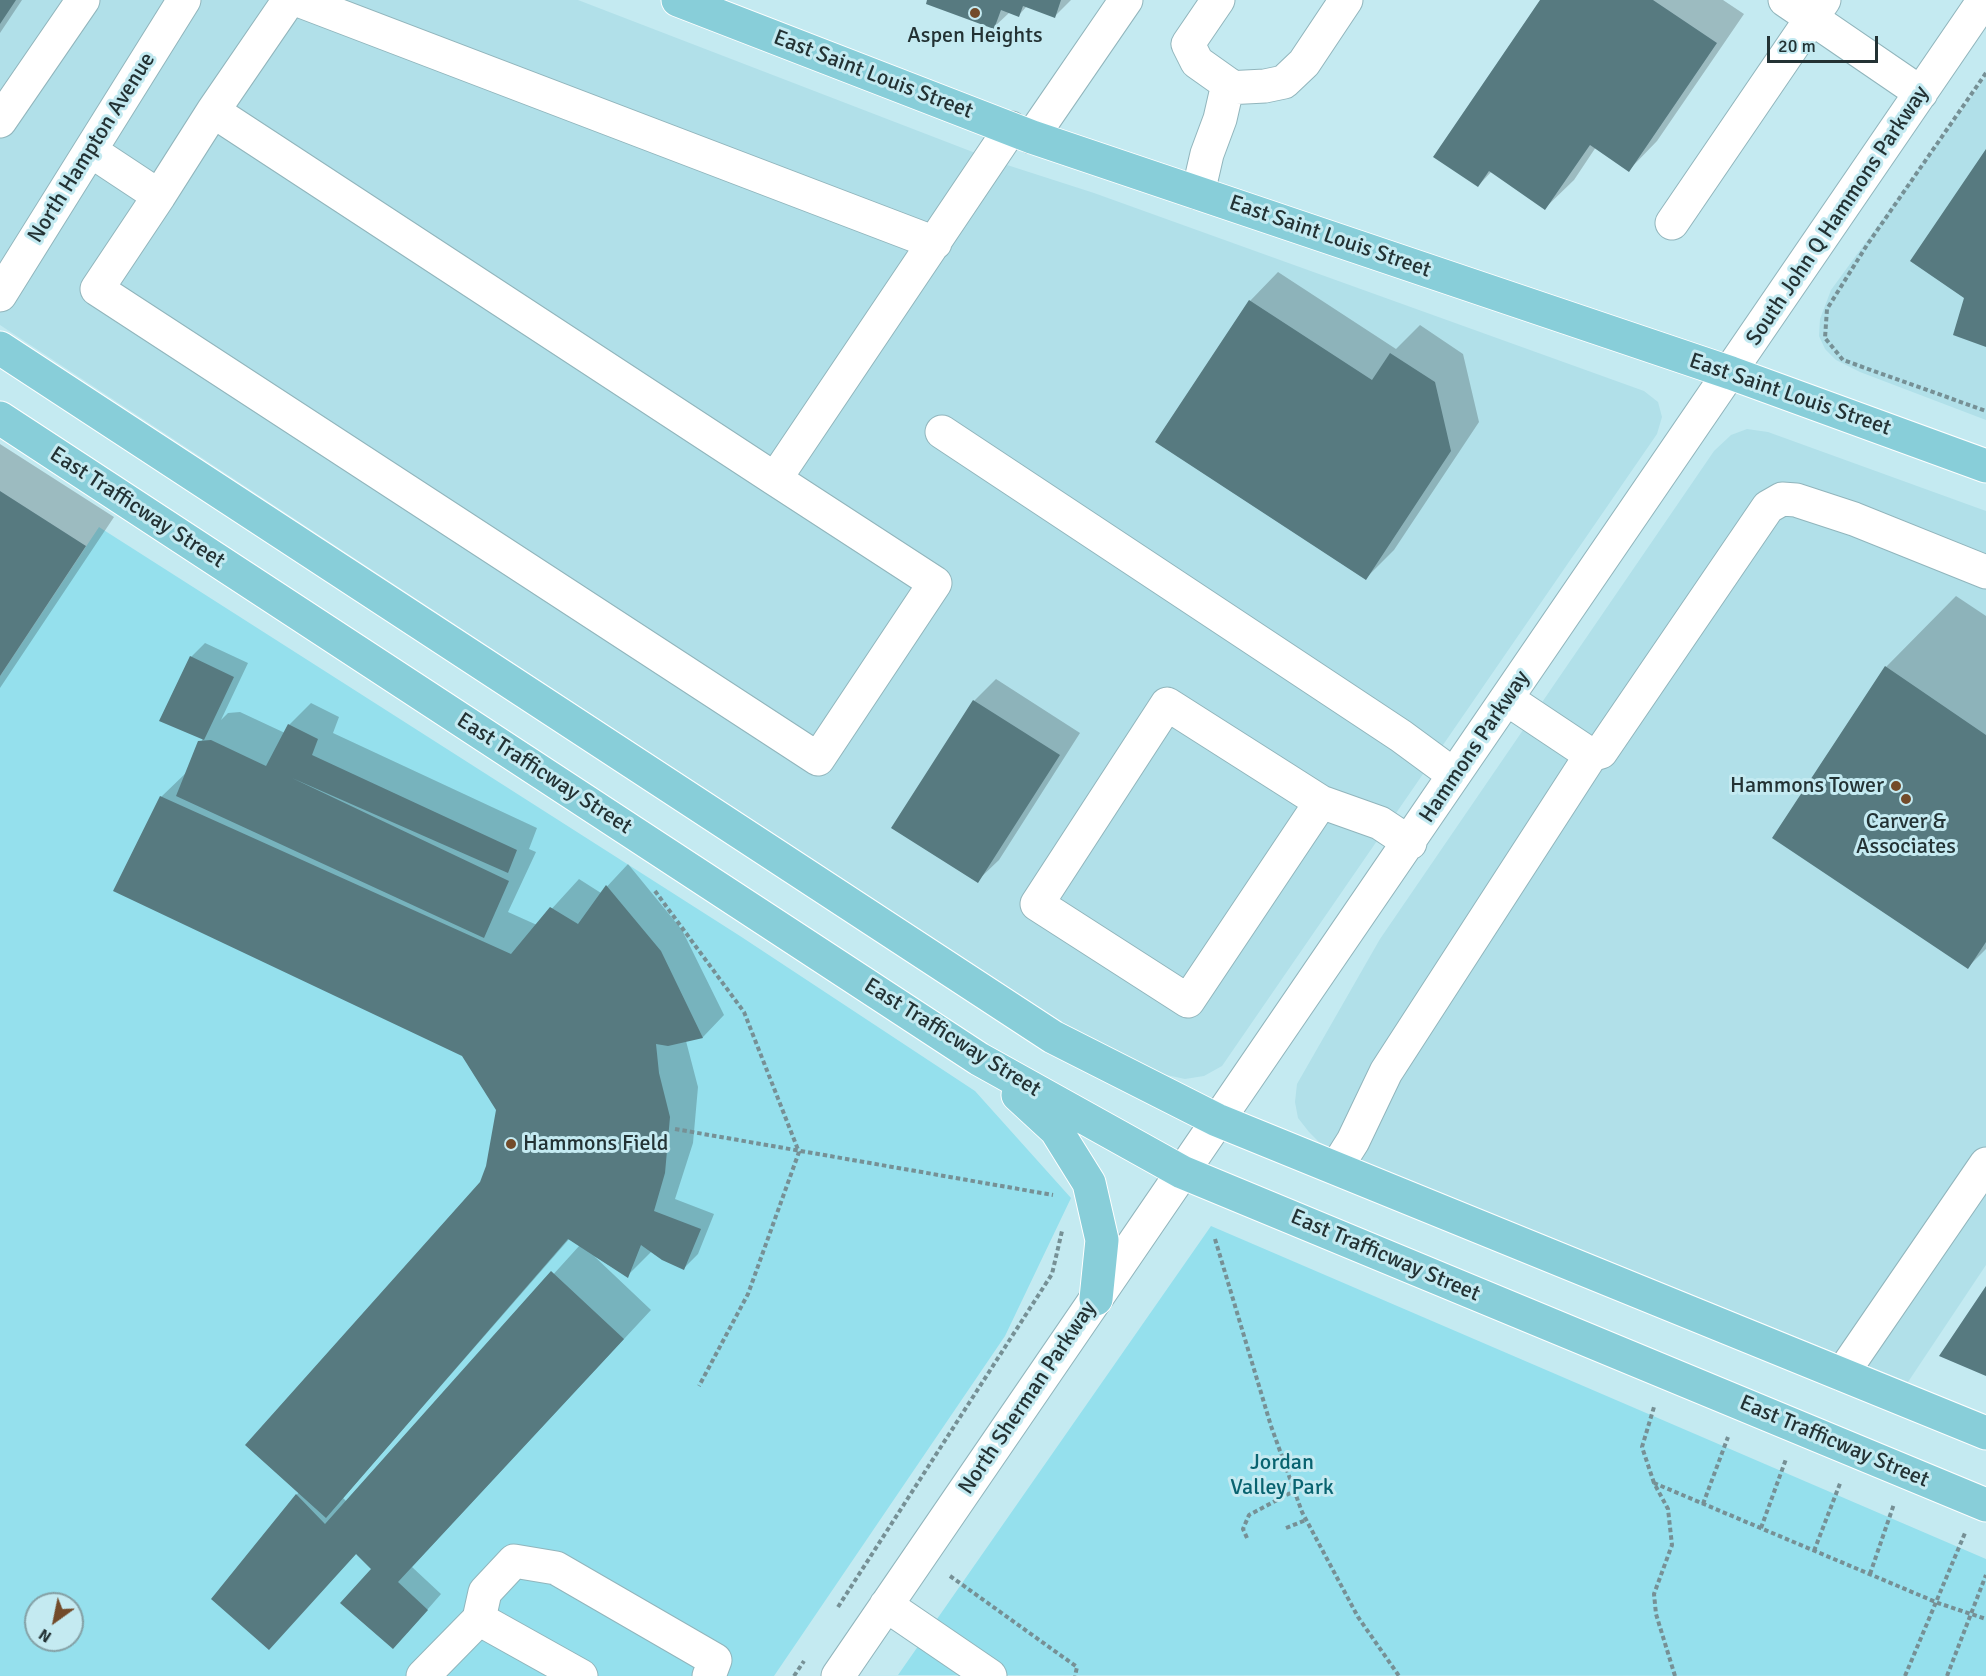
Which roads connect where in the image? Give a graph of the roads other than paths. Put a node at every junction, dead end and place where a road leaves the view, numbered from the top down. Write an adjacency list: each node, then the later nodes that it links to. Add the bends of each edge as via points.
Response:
1 (83, 0): 15 (street)
2 (184, 0): 17 (street, North Hampton Avenue)
3 (289, 0): 14 (street)
4 (298, 0): 21 (street)
5 (678, 0): 16 (main road, East Saint Louis Street)
6 (1126, 0): 16 (street)
7 (1218, 0): 12 (street, via 1188,44 1197,62 1228,84)
8 (1346, 0): 12 (street, via 1304,63 1284,82)
9 (1785, 0): 11 (street)
10 (1984, 0): 13 (street, South John Q Hammons Parkway)
11 (1820, 16): 13 (street); 20 (street)
12 (1226, 88): 18 (street)
13 (1921, 93): 24 (street, South John Q Hammons Parkway)
14 (213, 111): 19 (street); 28 (street)
15 (0, 121)
16 (1021, 132): 18 (main road, East Saint Louis Street); 21 (street)
17 (91, 151): 19 (street); 22 (street, North Hampton Avenue)
18 (1198, 192): 24 (main road, East Saint Louis Street)
19 (159, 196): 28 (street, via 97,289 818,759 935,583)
20 (1672, 223)
21 (935, 243): 28 (street)
22 (0, 295)
23 (0, 348): 36 (main road, via 1053,1037)
24 (1731, 373): 27 (main road, East Saint Louis Street); 30 (street, Hammons Parkway)
25 (0, 418): 35 (main road, East Trafficway Street)
26 (942, 432): 32 (street)
27 (1986, 466)
28 (775, 478)
29 (1986, 572): 31 (street, via 1854,519 1782,499 1768,507 1608,745)
30 (1507, 699): 31 (street); 32 (street, Hammons Parkway)
31 (1591, 755): 38 (street, via 1386,1072)
32 (1454, 775): 34 (street, Hammons Parkway)
33 (1321, 802): 33 (street, via 1167,704 1037,904 1188,1001); 34 (street, via 1380,823)
34 (1410, 843): 36 (street, Hammons Parkway)
35 (979, 1059): 39 (main road, East Trafficway Street); 40 (main road, via 1056,1130 1089,1183 1102,1240)
36 (1217, 1120): 38 (main road); 39 (street, North Sherman Parkway)
37 (1986, 1164): 41 (street)
38 (1336, 1168): 41 (main road)
39 (1182, 1172): 40 (street, North Sherman Parkway); 43 (main road, East Trafficway Street)
40 (1096, 1299): 44 (street, North Sherman Parkway)
41 (1842, 1374): 42 (main road)
42 (1986, 1433)
43 (1986, 1505)
44 (886, 1605): 49 (street, North Sherman Parkway); 50 (street)
45 (479, 1619): 46 (street); 47 (street); 48 (street, via 485,1592 514,1561 556,1568 715,1660)
46 (423, 1676)
47 (581, 1676)
48 (709, 1676)
49 (838, 1676)
50 (990, 1676)

